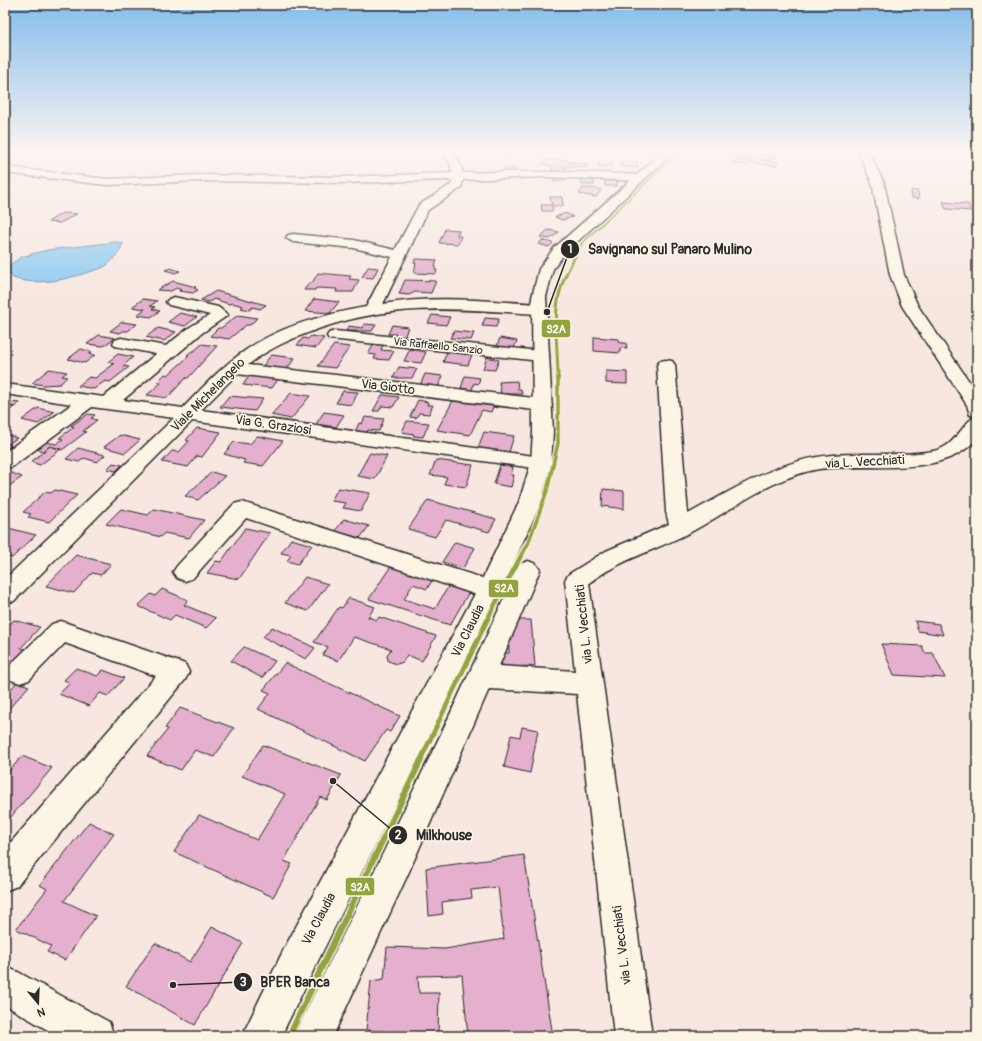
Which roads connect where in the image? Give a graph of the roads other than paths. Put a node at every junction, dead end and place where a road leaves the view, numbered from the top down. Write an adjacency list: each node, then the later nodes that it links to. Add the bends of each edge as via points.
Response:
1 (437, 200): 5 (street, via 424,208)
2 (616, 200): 7 (street, Via Claudia, via 559,251 546,269 539,297)
3 (881, 200): 19 (street, via 897,275 910,306 976,405)
4 (293, 238): 5 (street, via 354,244)
5 (400, 255): 8 (street)
6 (174, 302): 11 (street, via 213,310 220,315 196,330)
7 (539, 309): 8 (street, Viale Michelangelo, via 424,304); 12 (street, Via Claudia)
8 (372, 310): 14 (street, Viale Michelangelo, via 297,332 266,345)
9 (335, 336): 12 (street, Via Raffaello Sanzio)
10 (121, 343): 11 (street)
11 (170, 352): 17 (street)
12 (541, 356): 18 (street, Via Claudia)
13 (666, 365): 24 (street, via 677,512)
14 (234, 368): 18 (street, Via Giotto); 20 (street, Viale Michelangelo)
15 (5, 388): 16 (street, Via G. Graziosi)
16 (88, 401): 17 (street, Via G. Graziosi); 22 (street)
17 (108, 403): 20 (street, Via G. Graziosi)
18 (543, 405): 23 (street, Via Claudia)
19 (977, 411)
20 (190, 413): 23 (street, Via G. Graziosi); 28 (street, Viale Michelangelo)
21 (977, 422): 24 (street, via L. Vecchiati, via 972,433 958,446 940,456 805,466 766,481)
22 (5, 462)
23 (541, 462): 27 (street, Via Claudia, via 530,502)
24 (681, 527): 31 (street, via L. Vecchiati, via 600,563 577,580)
25 (528, 570): 30 (street)
26 (185, 572): 27 (street, via 242,509)
27 (489, 590): 35 (street, Via Claudia, via 299,957)
28 (5, 594)
29 (20, 672): 32 (street, via 61,631 176,672)
30 (482, 677): 31 (street); 36 (street, via 395,868)
31 (591, 683): 37 (street, via L. Vecchiati)
32 (5, 874)
33 (5, 985): 34 (street)
34 (95, 1036)
35 (261, 1036)
36 (313, 1036)
37 (633, 1036)

